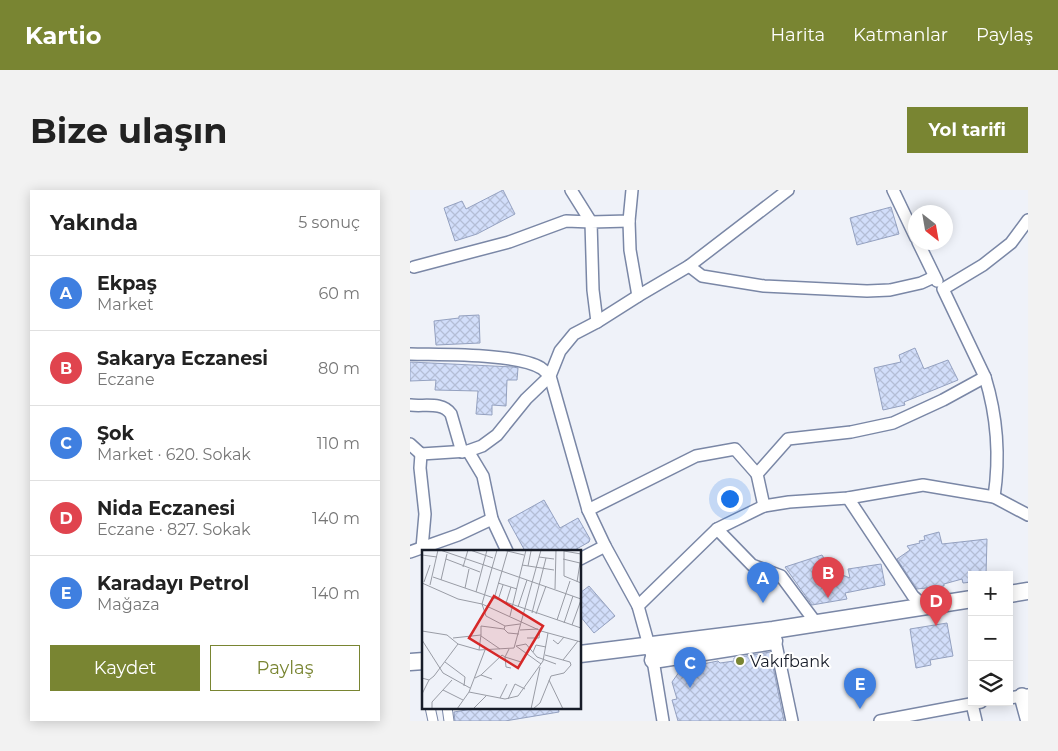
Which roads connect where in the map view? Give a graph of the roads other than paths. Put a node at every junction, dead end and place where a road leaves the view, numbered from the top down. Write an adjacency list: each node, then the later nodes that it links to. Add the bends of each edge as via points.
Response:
1 (571, 190): 8 (street)
2 (632, 190): 6 (street)
3 (788, 190): 10 (street)
4 (893, 190): 7 (street)
5 (1028, 220): 13 (street, via 1011,243 983,265)
6 (628, 221): 8 (street); 14 (street)
7 (908, 221)
8 (591, 222): 11 (street, via 566,221 509,242); 15 (street, via 593,290)
9 (922, 250): 12 (street)
10 (689, 266): 12 (street, via 702,276 764,286 867,291 890,290 921,283); 14 (street)
11 (414, 268)
12 (934, 276): 13 (street)
13 (942, 289): 18 (street)
14 (638, 296): 15 (street)
15 (598, 322): 17 (street, via 574,334 560,351)
16 (410, 354): 17 (street, via 506,359 533,364)
17 (550, 376): 21 (street, via 497,435 482,446); 27 (street)
18 (985, 377): 23 (street, via 893,423 851,432 788,439); 24 (street, via 993,401 996,437)
19 (410, 406): 21 (street, via 440,406 448,410)
20 (410, 444): 22 (street)
21 (465, 452): 22 (street); 29 (street, via 483,476)
22 (421, 454): 32 (street, via 425,514)
23 (757, 474): 26 (street); 27 (street, via 735,448 696,456)
24 (994, 497): 25 (street, via 923,485); 28 (street)
25 (848, 498): 26 (street); 42 (street, via 913,596)
26 (764, 506): 30 (street)
27 (588, 510): 31 (street)
28 (1028, 515)
29 (492, 519): 32 (street); 33 (street)
30 (717, 529): 41 (street); 44 (street, via 752,565 781,576)
31 (605, 546): 35 (street); 41 (street)
32 (422, 548): 34 (street)
33 (508, 550)
34 (410, 552)
35 (581, 558)
36 (1028, 591): 37 (main road)
37 (1013, 593)
38 (968, 600): 42 (main road)
39 (1028, 601): 40 (main road)
40 (1013, 603)
41 (638, 606): 46 (street)
42 (924, 606): 44 (main road)
43 (968, 609): 45 (main road)
44 (816, 622): 45 (main road)
45 (774, 635): 46 (main road); 57 (street)
46 (651, 653): 47 (main road); 56 (street)
47 (581, 654)
48 (1020, 696): 53 (street)
49 (968, 704): 58 (street)
50 (976, 706): 59 (street)
51 (430, 708): 54 (street)
52 (447, 708): 55 (street)
53 (1028, 718)
54 (433, 721)
55 (449, 721)
56 (663, 721)
57 (792, 721)
58 (880, 721)
59 (976, 721)

